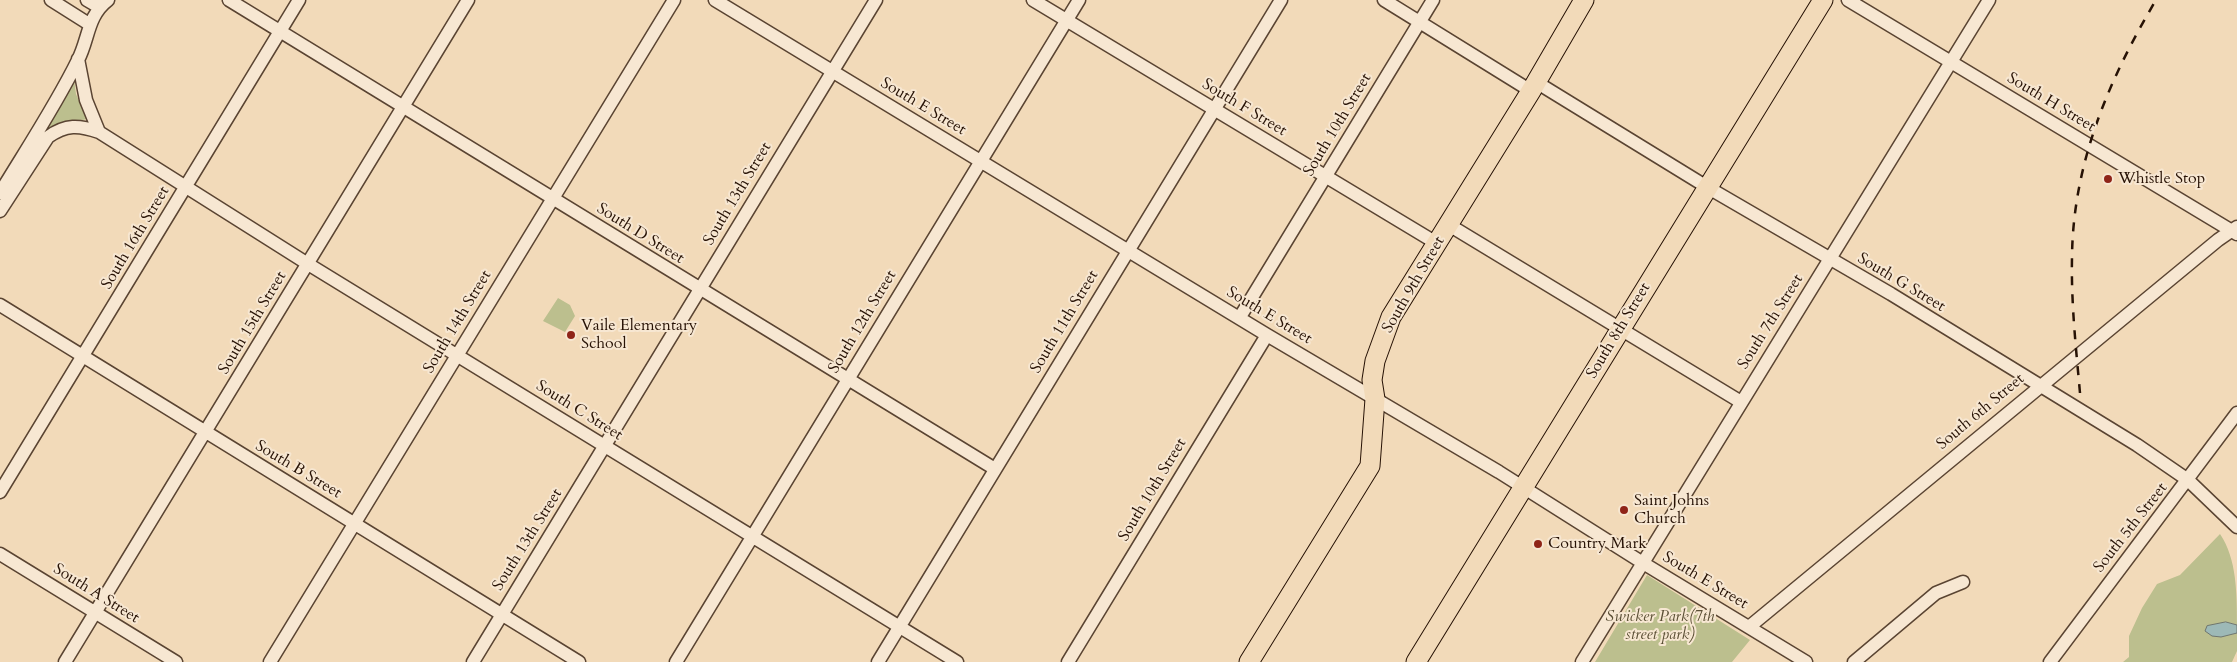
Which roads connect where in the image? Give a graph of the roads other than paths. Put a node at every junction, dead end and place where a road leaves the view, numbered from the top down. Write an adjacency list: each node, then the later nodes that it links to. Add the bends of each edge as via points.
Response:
1 (51, 0): 21 (street)
2 (87, 0): 18 (street)
3 (229, 0): 22 (street, South D Street)
4 (299, 0): 22 (street, South 16th Street)
5 (468, 0): 27 (street, South 15th Street)
6 (674, 0): 35 (street, South 14th Street)
7 (715, 0): 25 (street, South E Street)
8 (876, 0): 25 (street, South 13th Street)
9 (1033, 0): 19 (street, South F Street)
10 (1079, 0): 19 (street, South 12th Street)
11 (1280, 0): 28 (street, South 11th Street)
12 (1384, 0): 20 (street, South G Street)
13 (1433, 0): 20 (street, South 10th Street)
14 (1584, 0): 26 (highway, South 9th Street)
15 (1823, 0): 33 (highway, South 8th Street)
16 (1848, 0): 24 (street, South H Street)
17 (1989, 0): 24 (street, South 7th Street)
18 (103, 4): 21 (street)
19 (1067, 21): 28 (street, South F Street); 30 (street, South 12th Street)
20 (1420, 22): 26 (street, South G Street); 31 (street, South 10th Street)
21 (89, 24): 23 (street)
22 (275, 28): 27 (street, South D Street); 32 (street, South 16th Street)
23 (78, 59): 29 (street, via 86,100); 34 (street)
24 (1952, 62): 38 (street, South H Street); 41 (street, South 7th Street)
25 (833, 71): 30 (street, South E Street); 43 (street, South 13th Street)
26 (1533, 87): 33 (street, South G Street); 37 (highway, South 9th Street)
27 (403, 108): 35 (street, South D Street); 42 (street, South 15th Street)
28 (1214, 109): 31 (street, South F Street); 40 (street, South 11th Street)
29 (99, 132): 32 (street, South C Street); 36 (street, South C Street, via 83,126 69,126 48,137)
30 (980, 161): 40 (street, South E Street); 50 (street, South 12th Street)
31 (1326, 176): 39 (street, South F Street); 45 (street, South 10th Street)
32 (185, 187): 42 (street, South C Street); 49 (street, South 16th Street)
33 (1707, 187): 41 (street, South G Street); 46 (highway, South 8th Street)
34 (0, 193)
35 (552, 199): 43 (street, South D Street); 48 (street, South 14th Street)
36 (0, 211)
37 (1449, 225): 39 (highway, South 9th Street); 46 (street)
38 (2236, 231): 51 (street, South 6th Street, via 2218,240)
39 (1438, 244): 52 (highway, South 9th Street, via 1384,332 1372,380)
40 (1128, 251): 45 (street, South E Street); 57 (street, South 11th Street)
41 (1830, 259): 51 (street, South G Street); 53 (street, South 7th Street)
42 (308, 264): 48 (street, South C Street); 55 (street, South 15th Street)
43 (700, 289): 50 (street, South D Street); 56 (street, South 13th Street)
44 (0, 305): 49 (street, South B Street)
45 (1240, 317): 47 (street, South E Street)
46 (1620, 330): 53 (street); 59 (highway, South 8th Street)
47 (1267, 335): 52 (street, South E Street); 79 (street, South 10th Street)
48 (457, 355): 56 (street, South C Street); 61 (street, South 14th Street)
49 (82, 357): 55 (street, South B Street); 60 (street, South 16th Street)
50 (847, 380): 57 (street, South D Street); 63 (street, South 12th Street)
51 (2038, 386): 58 (street, South G Street, via 2137,445); 70 (street, South 6th Street)
52 (1374, 399): 59 (street, South E Street); 80 (highway, South 9th Street, via 1370,466)
53 (1741, 402): 65 (street, South 7th Street)
54 (2237, 413): 58 (street, South 5th Street)
55 (205, 432): 61 (street, South B Street); 67 (street, South 15th Street)
56 (605, 446): 63 (street, South C Street); 68 (street, South 13th Street)
57 (995, 469): 69 (street, South 11th Street)
58 (2188, 480): 62 (street, South G Street); 85 (street, South 5th Street)
59 (1523, 488): 65 (street, South E Street); 81 (highway, South 8th Street)
60 (0, 492)
61 (355, 523): 68 (street, South B Street); 74 (street, South 14th Street)
62 (2237, 527)
63 (752, 536): 69 (street, South C Street); 76 (street, South 12th Street)
64 (0, 554): 67 (street, South A Street)
65 (1643, 563): 70 (street, South E Street); 82 (street, South 7th Street)
66 (1963, 582): 84 (street, via 1936,593)
67 (95, 612): 72 (street, South 15th Street); 73 (street, South A Street)
68 (502, 615): 71 (street, South B Street); 75 (street, South 13th Street)
69 (900, 626): 77 (street, South 11th Street); 78 (street, South C Street)
70 (1749, 627): 83 (street, South E Street)
71 (577, 660)
72 (65, 662)
73 (176, 662)
74 (270, 662)
75 (473, 662)
76 (676, 662)
77 (878, 662)
78 (957, 662)
79 (1068, 662)
80 (1249, 662)
81 (1416, 662)
82 (1582, 662)
83 (1806, 662)
84 (1854, 662)
85 (2050, 662)

